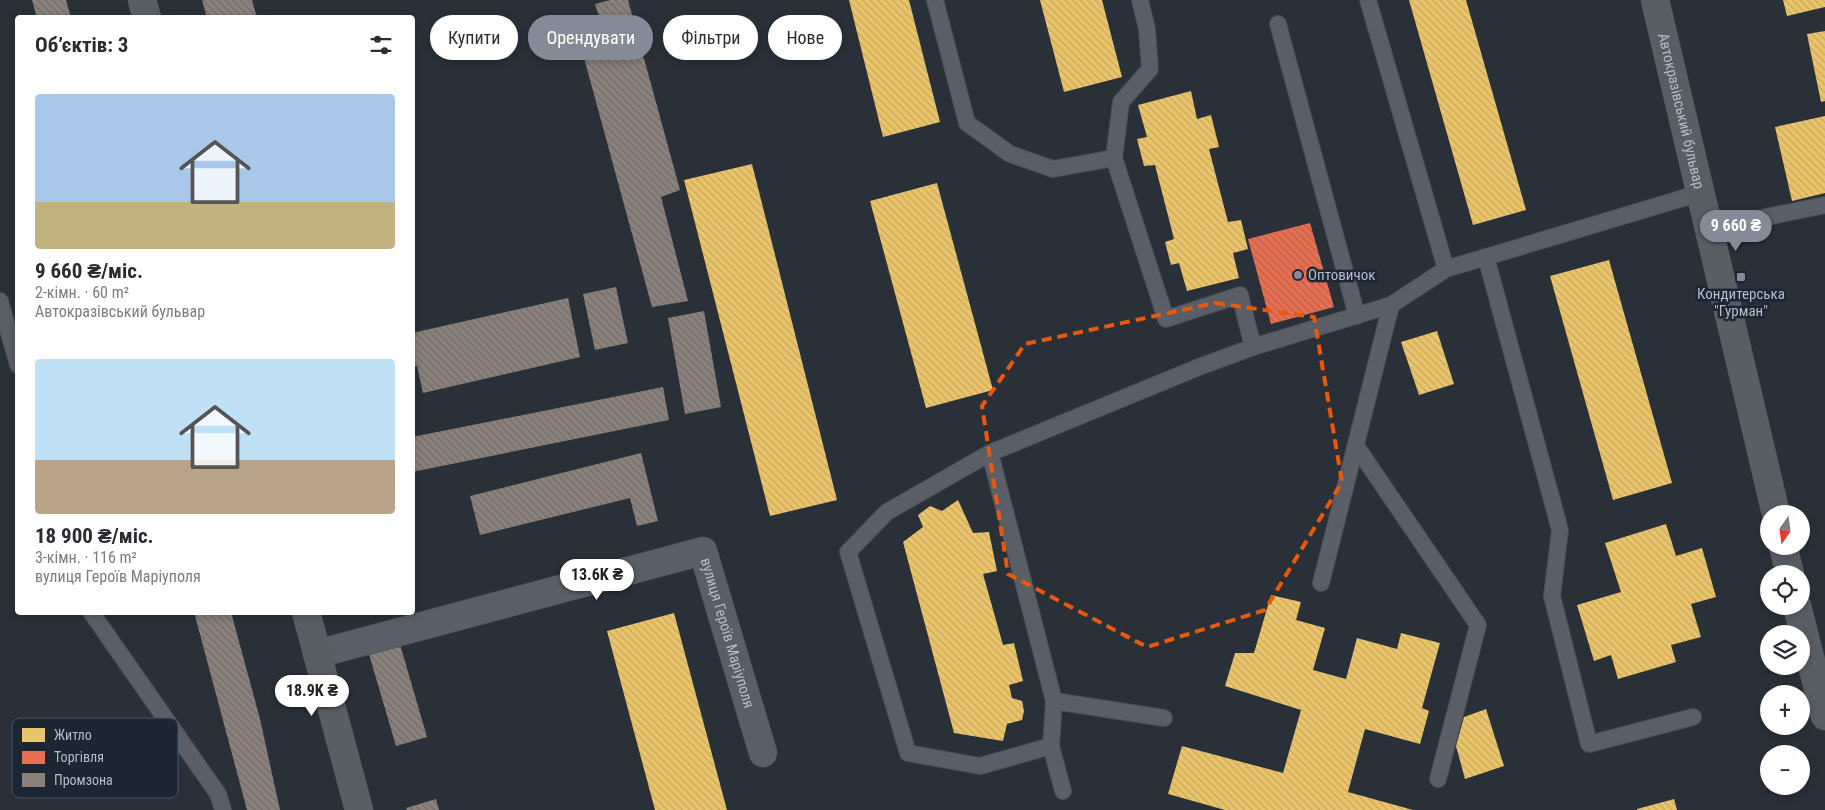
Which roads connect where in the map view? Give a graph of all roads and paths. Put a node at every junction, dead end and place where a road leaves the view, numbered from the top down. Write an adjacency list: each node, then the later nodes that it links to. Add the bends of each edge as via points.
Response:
1 (142, 0): 6 (street)
2 (935, 0): 8 (lane, via 967,123 1010,154 1052,169)
3 (1140, 0): 8 (lane, via 1147,29 1150,69 1121,102)
4 (1368, 0): 13 (lane)
5 (1655, 0): 9 (street, Автокразівський бульвар)
6 (145, 15)
7 (1278, 24): 16 (lane)
8 (1114, 158): 17 (lane, via 1166,319 1240,295)
9 (1700, 193): 11 (street, Автокразівський бульвар); 12 (lane)
10 (1825, 205): 11 (lane)
11 (1708, 229): 21 (street, Автокразівський бульвар)
12 (1486, 257): 13 (lane); 29 (lane, via 1560,530 1552,596 1589,744)
13 (1446, 269): 15 (lane)
14 (0, 301): 18 (lane)
15 (1391, 305): 16 (lane); 19 (lane)
16 (1357, 316): 17 (lane)
17 (1253, 347): 20 (lane, via 1199,366)
18 (15, 355)
19 (1356, 446): 22 (lane); 35 (lane, via 1478,625)
20 (990, 453): 27 (lane); 33 (lane, via 887,512 848,552 908,752 980,766)
21 (1774, 505)
22 (1321, 583)
23 (93, 615): 30 (lane)
24 (307, 615): 26 (street)
25 (1799, 615): 28 (street)
26 (317, 654): 34 (street, вулиця Героїв Маріуполя, via 703,551); 38 (street)
27 (1054, 701): 31 (lane); 33 (lane)
28 (1825, 716)
29 (1693, 717)
30 (165, 718)
31 (1164, 718)
32 (178, 737): 37 (lane, via 218,794)
33 (1051, 746): 36 (lane)
34 (763, 753)
35 (1438, 779)
36 (1063, 791)
37 (223, 810)
38 (359, 810)

